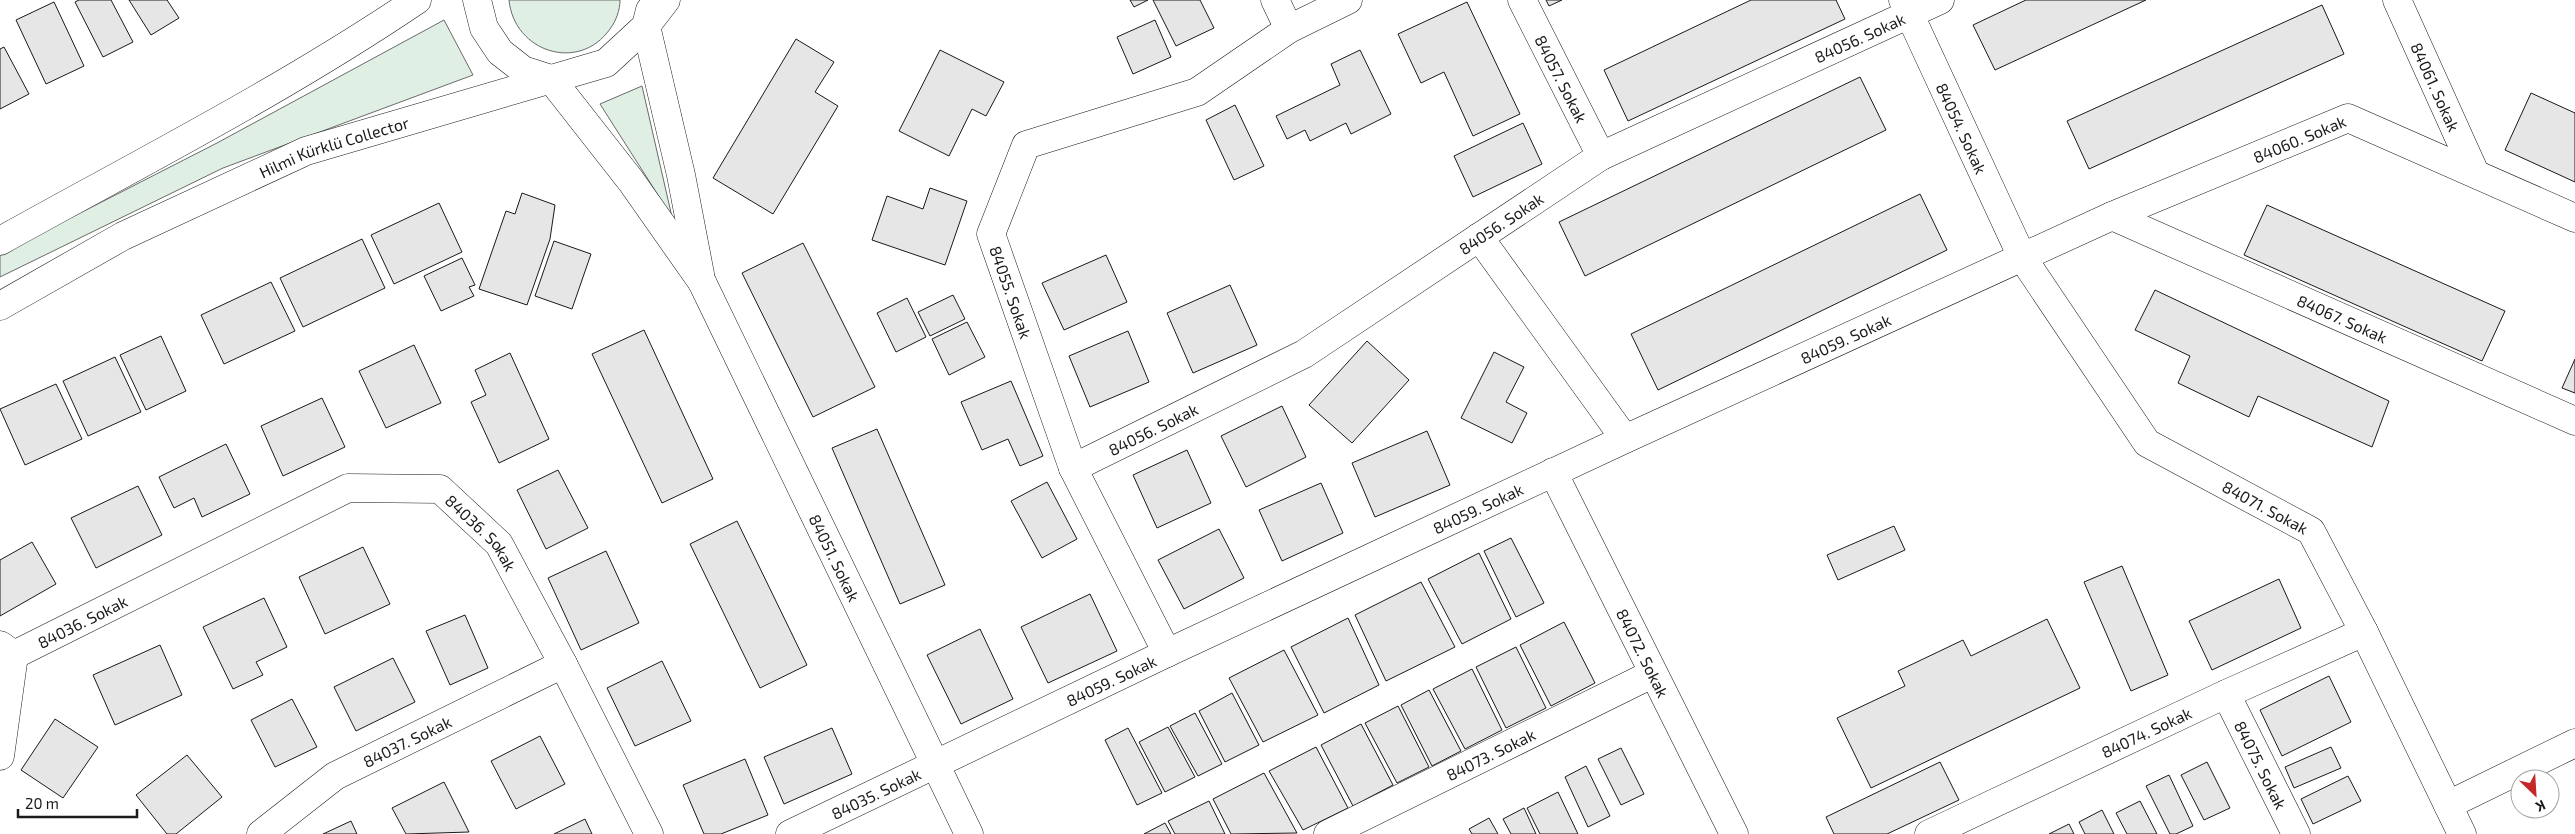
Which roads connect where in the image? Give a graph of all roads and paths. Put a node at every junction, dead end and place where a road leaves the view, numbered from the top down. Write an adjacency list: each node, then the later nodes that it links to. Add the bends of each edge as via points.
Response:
1 (417, 0): 18 (street, via 270,91)
2 (477, 0): 12 (street, via 484,28 500,52 523,70)
3 (666, 0): 10 (street, Hilmi Kürklü Collector)
4 (1275, 0): 11 (street)
5 (1348, 0): 11 (street, 84055. Sokak)
6 (1522, 0): 13 (street, 84057. Sokak)
7 (1940, 0): 9 (street, 84056. Sokak)
8 (2397, 0): 14 (street, 84061. Sokak)
9 (1906, 7): 13 (street, 84056. Sokak); 19 (street, 84054. Sokak)
10 (649, 13): 12 (street, Hilmi Kürklü Collector, via 606,63); 20 (street)
11 (1290, 29): 24 (street, 84055. Sokak, via 1197,92 1026,145 991,234)
12 (551, 79): 20 (street, via 631,181); 21 (street, Hilmi Kürklü Collector, via 306,151 123,236)
13 (1601, 156): 17 (street, 84056. Sokak)
14 (2476, 173): 15 (street, 84060. Sokak, via 2348,118); 16 (street, 84060. Sokak)
15 (2112, 216): 19 (street, 84060. Sokak); 22 (street, 84067. Sokak)
16 (2575, 218)
17 (1479, 237): 23 (street); 24 (street, 84056. Sokak, via 1304,354)
18 (0, 241)
19 (2022, 257): 23 (street, 84059. Sokak); 26 (street, 84071. Sokak, via 2147,442 2311,531)
20 (702, 282): 34 (street, 84051. Sokak)
21 (0, 306)
22 (2575, 421)
23 (1625, 439): 25 (street, 84059. Sokak)
24 (1073, 468): 28 (street, 84055. Sokak)
25 (1553, 472): 28 (street, 84059. Sokak); 30 (street, 84072. Sokak)
26 (2364, 632): 31 (street, 84074. Sokak); 35 (street, 84071. Sokak)
27 (7, 650): 29 (street, 84036. Sokak, via 348,488 440,489 499,544); 33 (street)
28 (1167, 652): 34 (street, 84059. Sokak)
29 (563, 664): 36 (street, 84037. Sokak, via 335,776); 37 (street, 84036. Sokak)
30 (1652, 674): 40 (street, 84073. Sokak); 41 (street, 84072. Sokak)
31 (2226, 694): 42 (street, 84074. Sokak); 43 (street, 84075. Sokak)
32 (2575, 743): 35 (street)
33 (0, 756)
34 (936, 764): 38 (street, 84035. Sokak); 39 (street, 84051. Sokak)
35 (2448, 805): 44 (street, 84071. Sokak)
36 (261, 834)
37 (649, 834)
38 (790, 834)
39 (969, 834)
40 (1328, 834)
41 (1734, 834)
42 (1929, 834)
43 (2296, 834)
44 (2462, 834)

